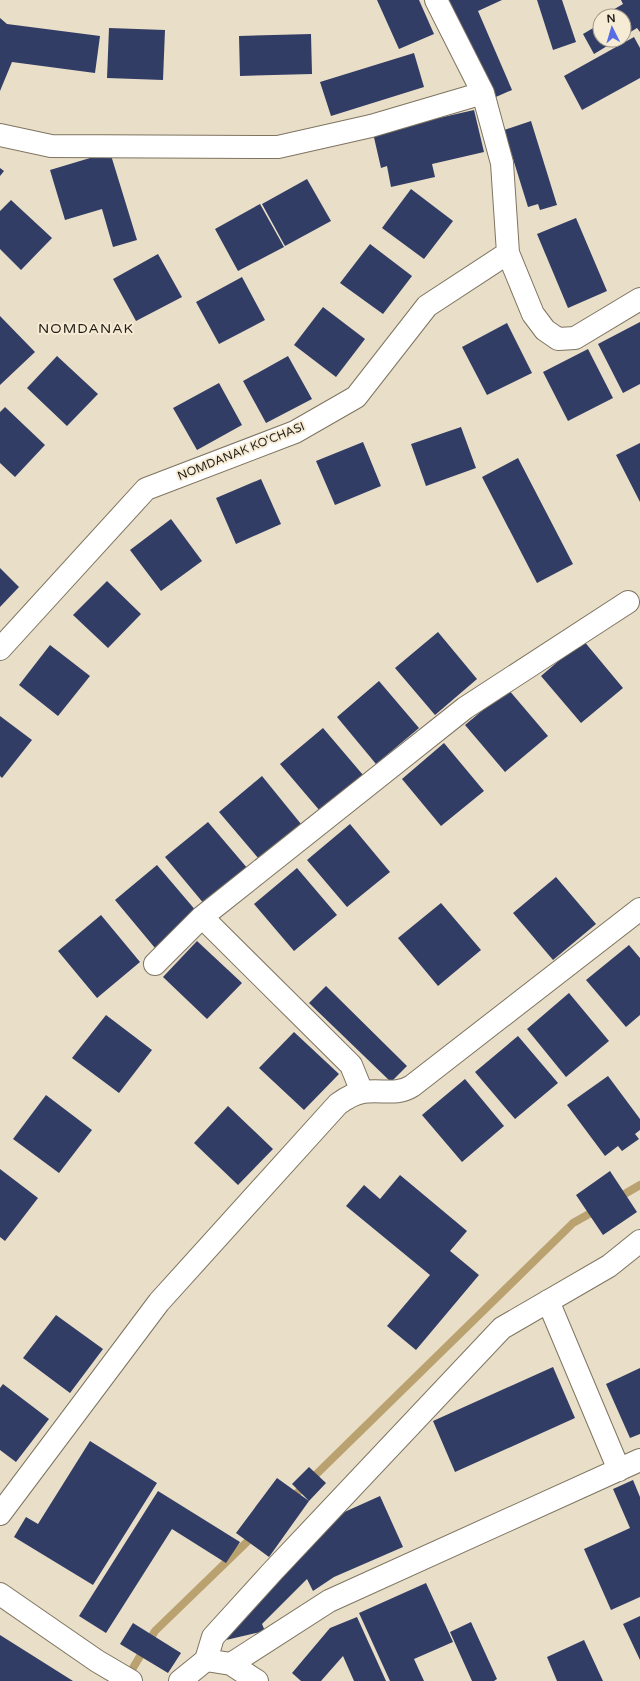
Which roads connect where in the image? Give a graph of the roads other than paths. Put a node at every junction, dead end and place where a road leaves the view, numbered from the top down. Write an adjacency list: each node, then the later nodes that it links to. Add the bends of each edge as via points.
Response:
1 (436, 0): 2 (street)
2 (483, 93): 3 (street, via 371,126 278,146 51,146); 4 (street, via 502,163)
3 (0, 135)
4 (508, 253): 5 (street, via 533,314 545,330 558,339 575,338); 7 (street, NOMDANAK KO'CHASI, via 426,306 356,397 295,432 146,489)
5 (640, 299)
6 (628, 602): 9 (street, via 465,708)
7 (0, 649)
8 (640, 909): 11 (street, via 412,1086 397,1092)
9 (202, 917): 10 (street); 11 (street, via 351,1065)
10 (155, 964)
11 (362, 1092): 16 (street, via 338,1104 159,1302)
12 (640, 1241): 13 (street, via 609,1266)
13 (548, 1301): 15 (street); 18 (street, via 502,1328 213,1637)
14 (640, 1460): 15 (street)
15 (618, 1470): 19 (street, via 329,1601)
16 (0, 1514)
17 (0, 1594): 20 (street, via 97,1661)
18 (206, 1660): 19 (street); 21 (street)
19 (231, 1664): 22 (street)
20 (130, 1680)
21 (180, 1681)
22 (257, 1681)

